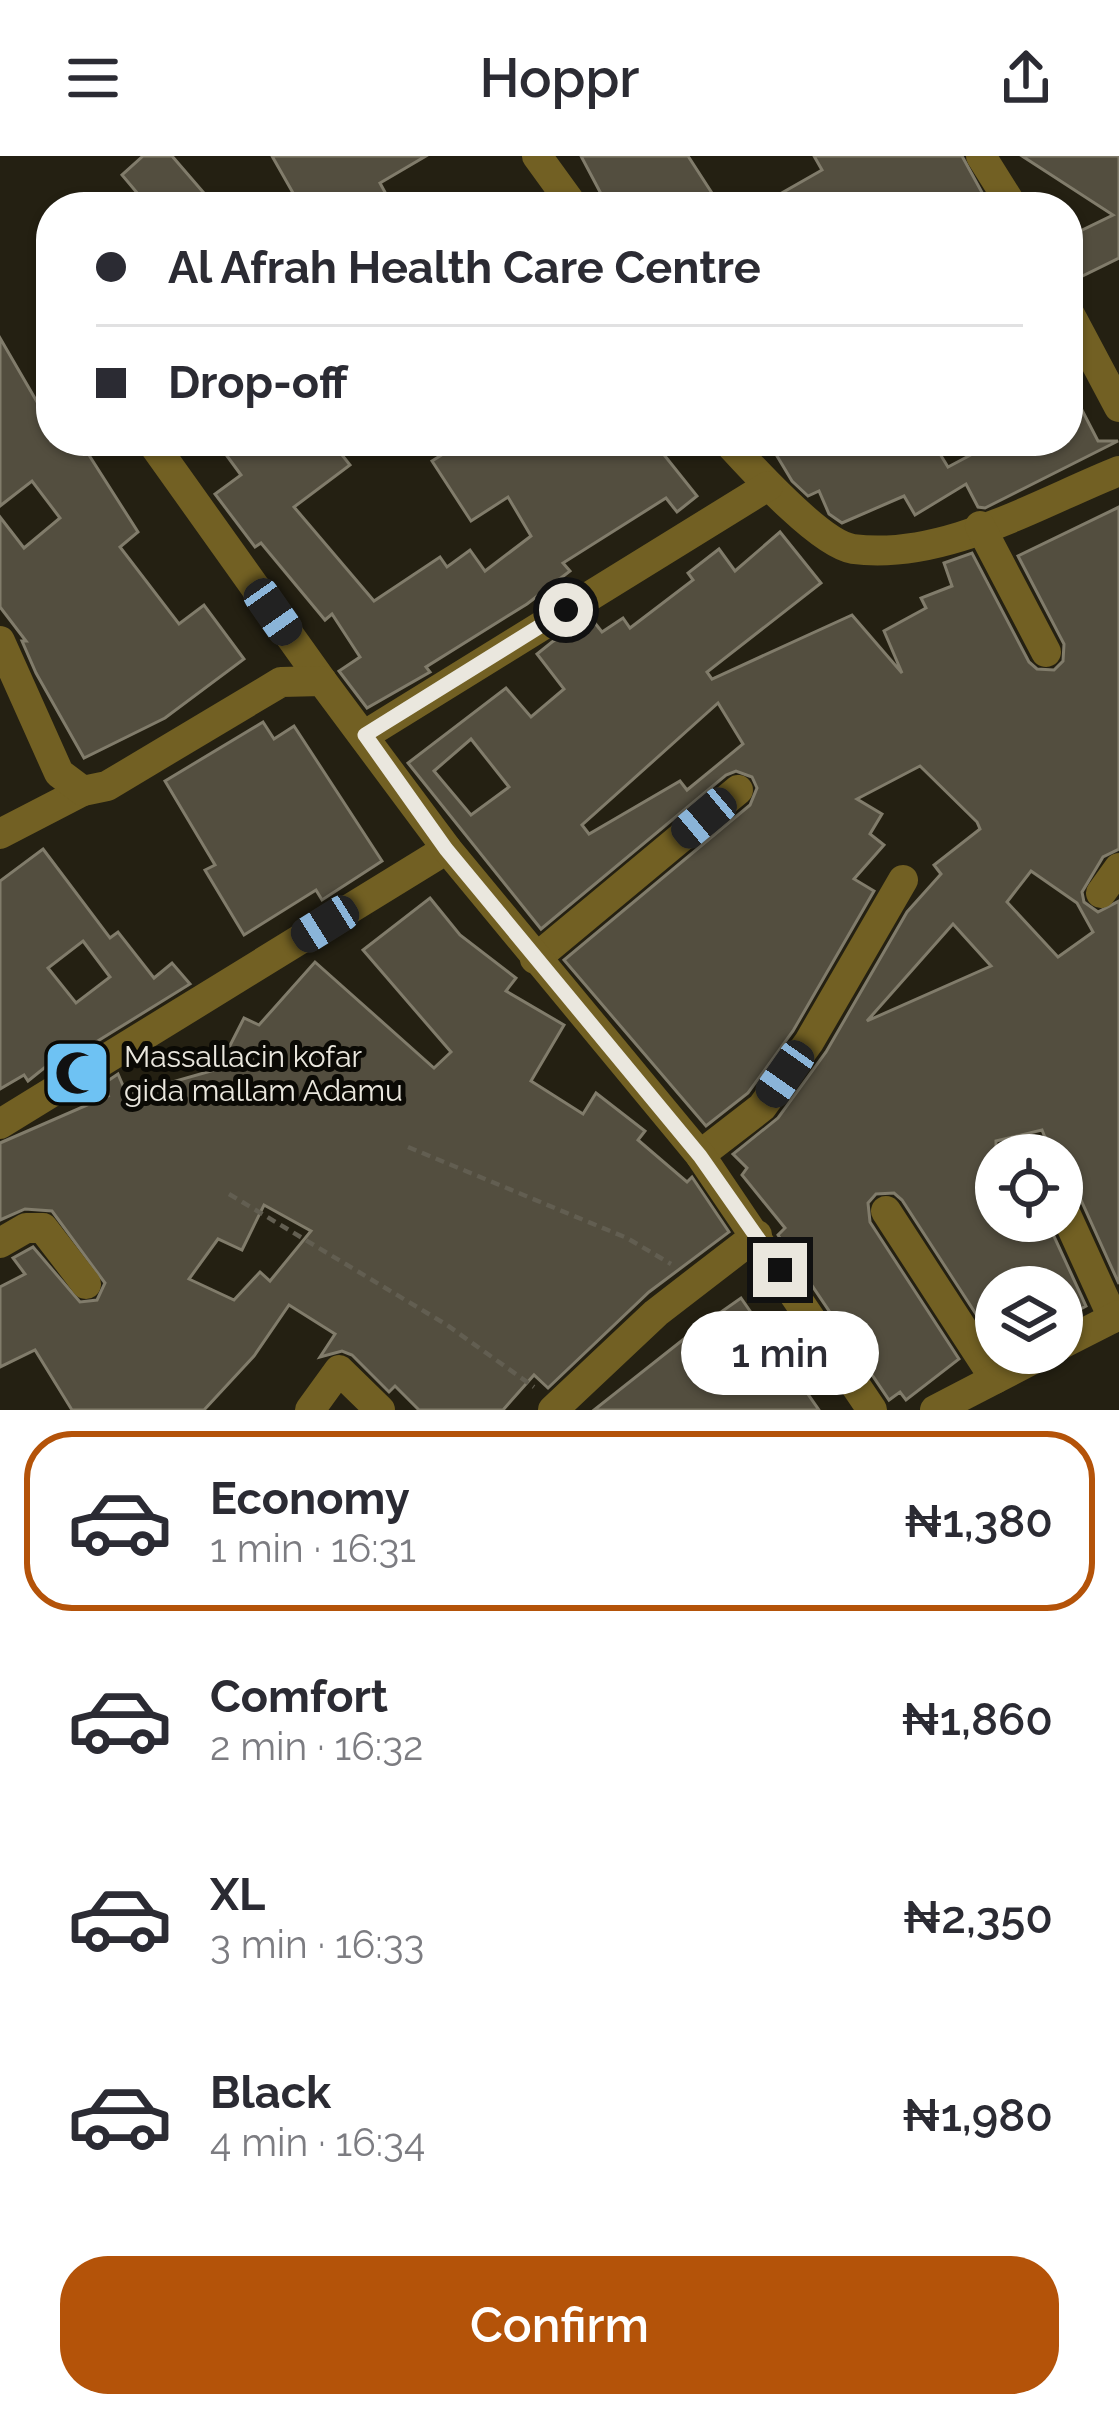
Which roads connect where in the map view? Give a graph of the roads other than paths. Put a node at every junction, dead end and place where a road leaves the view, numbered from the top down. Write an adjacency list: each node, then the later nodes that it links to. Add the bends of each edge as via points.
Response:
1 (537, 156): 3 (street)
2 (981, 156): 4 (street)
3 (563, 192)
4 (1003, 192)
5 (1083, 339): 6 (street)
6 (1119, 407)
7 (162, 456): 14 (street)
8 (741, 456): 10 (street)
9 (1119, 471): 11 (street)
10 (768, 486): 11 (street, via 850,549 938,543); 15 (street)
11 (980, 526): 13 (street)
12 (0, 641): 17 (street, via 59,773)
13 (1046, 652)
14 (322, 681): 15 (street); 17 (street, via 281,682 106,786)
15 (365, 735): 19 (street)
16 (738, 790): 21 (street)
17 (83, 791): 18 (street)
18 (0, 834)
19 (446, 849): 21 (street); 22 (street)
20 (903, 880): 23 (street, via 762,1107)
21 (535, 959): 23 (street)
22 (0, 1124)
23 (700, 1156): 25 (street)
24 (886, 1211): 32 (street)
25 (757, 1235): 33 (street, via 656,1313); 36 (street)
26 (1080, 1242): 29 (street)
27 (0, 1243): 28 (street, via 43,1228)
28 (86, 1284)
29 (1116, 1316): 30 (street)
30 (1083, 1333)
31 (1005, 1374): 32 (street)
32 (995, 1379): 37 (street)
33 (555, 1408)
34 (310, 1410): 35 (street, via 338,1370)
35 (380, 1410)
36 (872, 1410)
37 (935, 1410)

